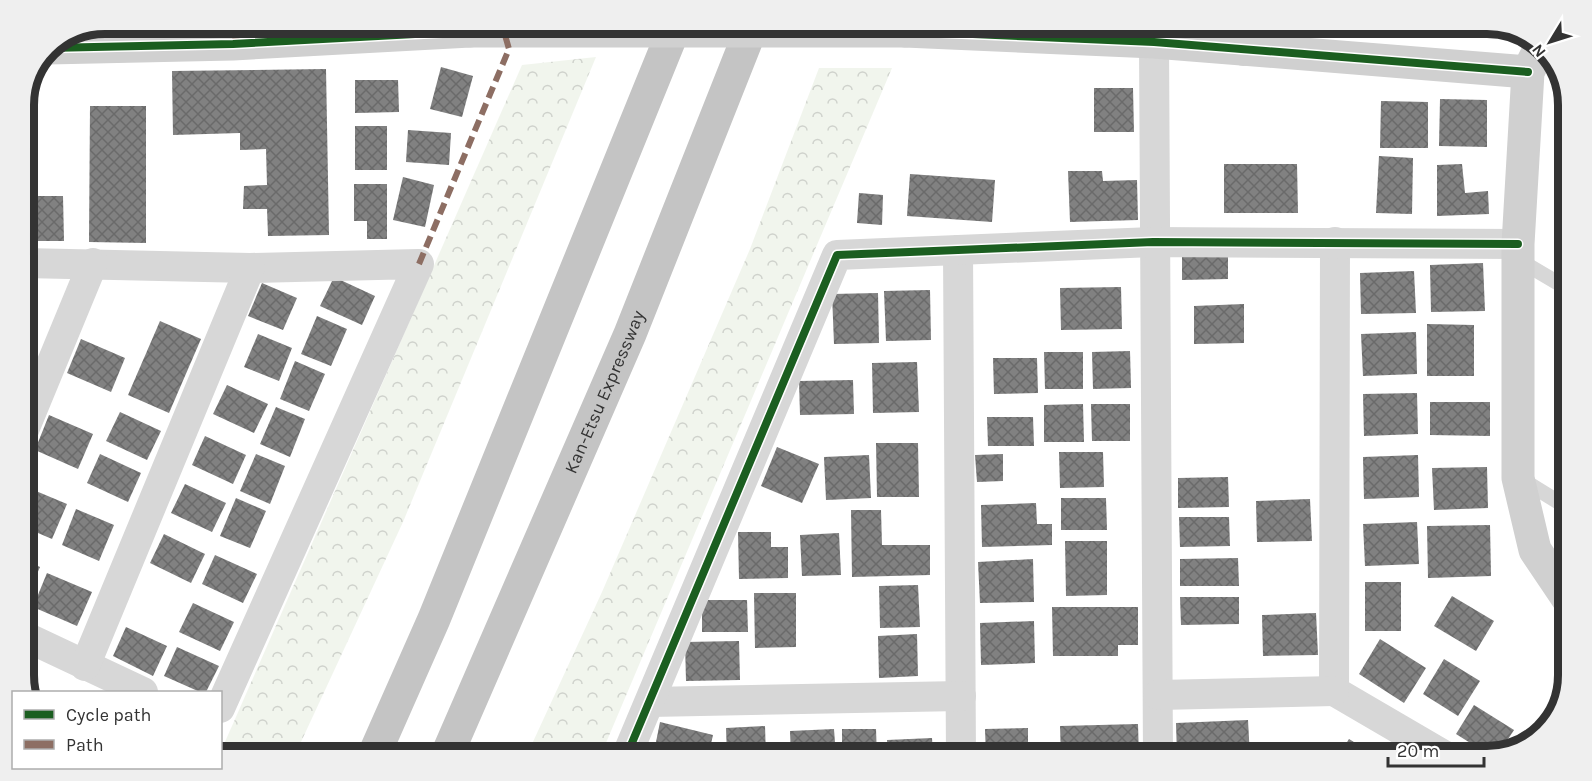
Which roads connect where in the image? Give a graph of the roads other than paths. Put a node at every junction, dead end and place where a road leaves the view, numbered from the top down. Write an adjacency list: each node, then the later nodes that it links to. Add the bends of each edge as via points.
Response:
1 (430, 34): 8 (street, bridge)
2 (672, 34): 31 (highway, via 434,618)
3 (749, 34): 32 (highway, Kan-Etsu Expressway, via 630,334)
4 (755, 34): 33 (highway, via 645,349)
5 (973, 34): 7 (street, bridge)
6 (1245, 37): 7 (street); 9 (street)
7 (1154, 42): 11 (street)
8 (64, 48)
9 (1520, 59)
10 (1533, 72): 14 (street)
11 (1153, 242): 12 (street); 13 (street); 28 (street)
12 (1335, 242): 14 (street); 26 (street)
13 (957, 250): 27 (street); 29 (street, via 837,255)
14 (1519, 252): 18 (lane); 20 (street)
15 (93, 262): 16 (street); 17 (street); 19 (street)
16 (35, 263)
17 (250, 268): 24 (street); 30 (street, via 419,264)
18 (1557, 281)
19 (35, 403)
20 (1518, 478): 21 (lane); 22 (street, via 1535,550)
21 (1558, 502)
22 (1558, 584)
23 (35, 641): 24 (street)
24 (85, 666): 25 (street)
25 (139, 691)
26 (1334, 691): 28 (street); 37 (street)
27 (961, 696): 29 (street); 35 (street)
28 (1158, 696): 36 (street)
29 (650, 702): 34 (street)
30 (222, 704)
31 (378, 746)
32 (451, 746)
33 (474, 746)
34 (631, 746)
35 (961, 746)
36 (1158, 746)
37 (1426, 746)

